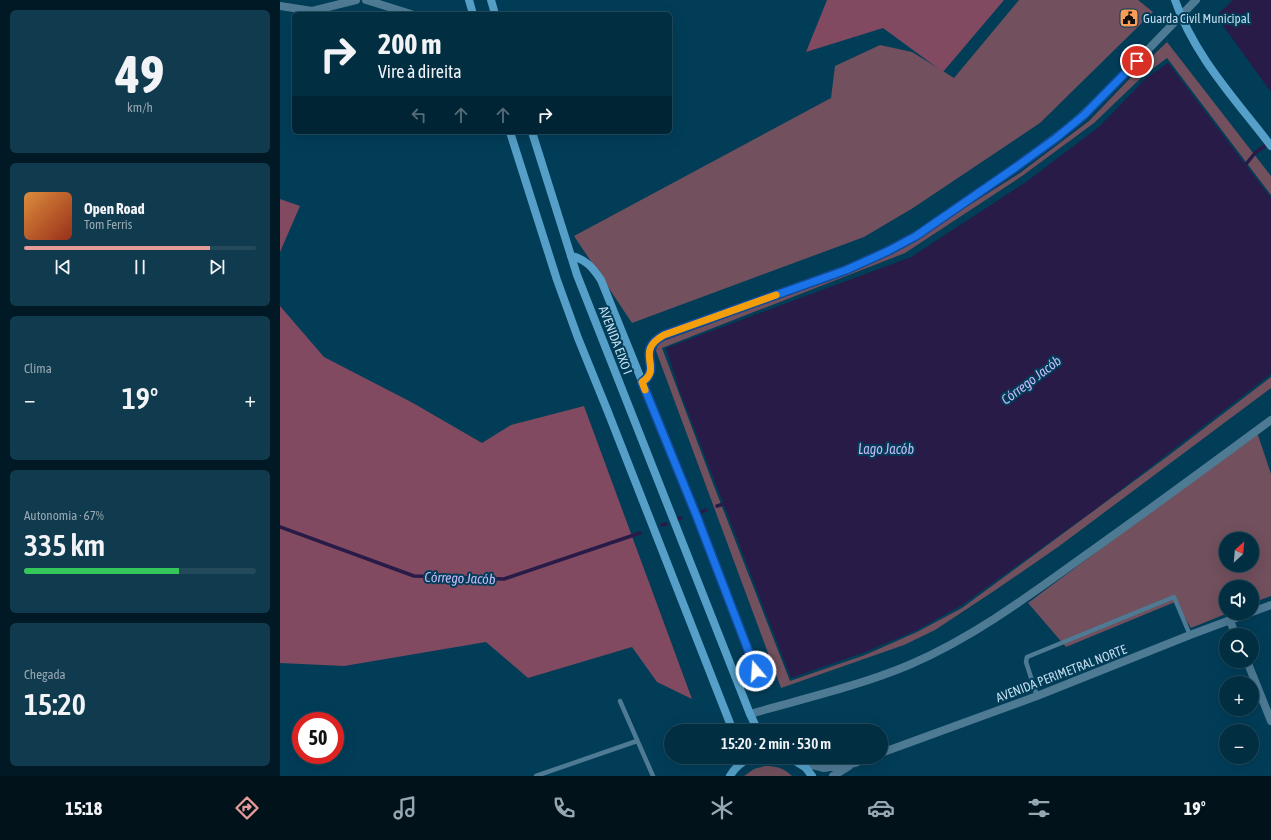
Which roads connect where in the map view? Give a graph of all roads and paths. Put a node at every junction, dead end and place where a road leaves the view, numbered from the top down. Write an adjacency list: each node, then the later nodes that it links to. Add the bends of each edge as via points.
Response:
1 (356, 0): 7 (street, via 312,11)
2 (366, 0): 8 (street)
3 (469, 0): 9 (main road)
4 (491, 0): 10 (main road)
5 (1175, 0): 11 (main road)
6 (1196, 0): 11 (street)
7 (280, 6)
8 (405, 12)
9 (472, 12)
10 (494, 12)
11 (1181, 16): 14 (main road, via 1199,50); 16 (street, via 1073,124 916,236 860,264 664,335 651,347 651,371 649,377)
12 (511, 134): 29 (main road, via 578,338)
13 (533, 134): 15 (main road, AVENIDA EIXO I)
14 (1271, 146)
15 (571, 256): 16 (main road, via 589,264 601,280); 24 (main road, AVENIDA EIXO I)
16 (642, 382): 24 (main road, via 755,668 752,678)
17 (1271, 420): 27 (street, via 1172,494 985,625 936,652 875,678)
18 (1271, 605): 19 (street, AVENIDA PERIMETRAL NORTE)
19 (1259, 609)
20 (1230, 621): 21 (street); 22 (street, AVENIDA PERIMETRAL NORTE)
21 (1233, 628)
22 (1190, 635): 25 (street, AVENIDA PERIMETRAL NORTE); 25 (lane, via 1174,596 1027,657 1026,662)
23 (1249, 668): 28 (street)
24 (739, 685): 27 (main road, AVENIDA EIXO I)
25 (1037, 696): 32 (street, AVENIDA PERIMETRAL NORTE)
26 (620, 701): 31 (lane)
27 (750, 714): 30 (main road, AVENIDA EIXO I)
28 (1271, 722)
29 (730, 724)
30 (755, 724)
31 (637, 741): 39 (lane); 40 (lane)
32 (888, 750)
33 (741, 764): 38 (main road)
34 (801, 764): 42 (main road)
35 (809, 764): 36 (street, via 824,768)
36 (849, 764)
37 (853, 764): 43 (street)
38 (738, 766): 41 (main road)
39 (536, 776)
40 (653, 776)
41 (730, 776)
42 (812, 776)
43 (833, 776)

